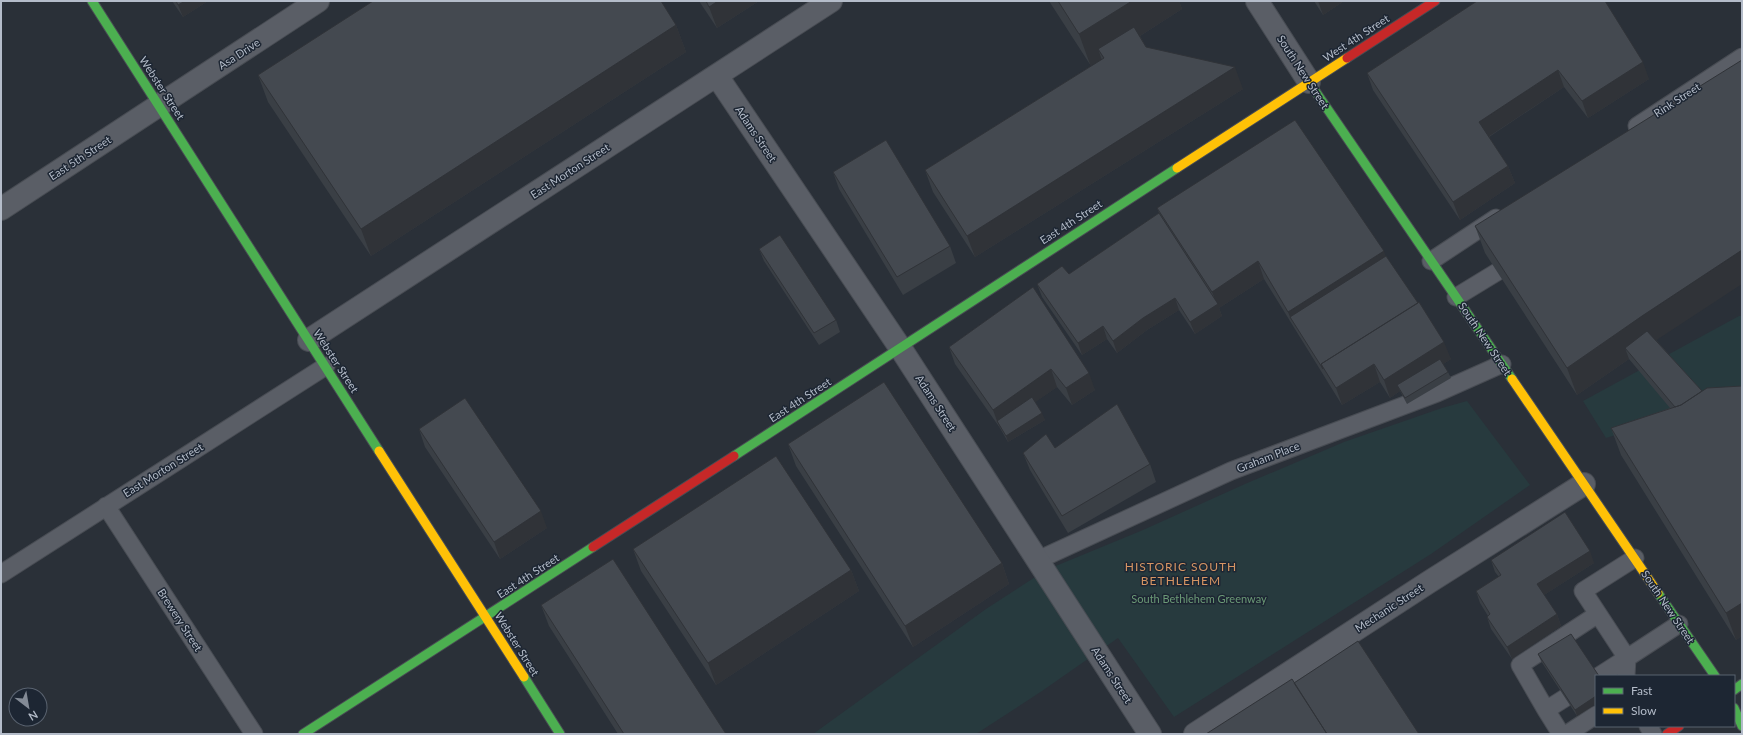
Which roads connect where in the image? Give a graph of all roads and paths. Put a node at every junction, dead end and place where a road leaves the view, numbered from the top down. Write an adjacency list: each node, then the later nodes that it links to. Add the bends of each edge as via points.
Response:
1 (92, 1): 9 (main road, Webster Street)
2 (318, 1): 9 (street, Asa Drive)
3 (831, 1): 7 (street, East Morton Street)
4 (1257, 1): 8 (street, South New Street)
5 (1436, 1): 8 (main road, West 4th Street)
6 (1742, 57): 10 (lane, Rink Street)
7 (717, 76): 16 (street, East Morton Street); 17 (street, Adams Street)
8 (1309, 82): 13 (main road, South New Street); 17 (main road, East 4th Street)
9 (159, 106): 11 (street, East 5th Street); 16 (main road, Webster Street)
10 (1623, 135)
11 (1, 209)
12 (1510, 209): 13 (lane)
13 (1431, 261): 15 (main road, South New Street)
14 (1497, 272): 15 (lane)
15 (1456, 297): 18 (main road, South New Street)
16 (309, 340): 19 (main road, Webster Street)
17 (901, 349): 23 (street, Adams Street); 26 (main road, East 4th Street)
18 (1502, 364): 20 (main road, South New Street); 23 (lane, Graham Place, via 1437,393 1232,471)
19 (326, 366): 21 (lane, East Morton Street); 26 (main road, Webster Street)
20 (1584, 484): 22 (main road, South New Street); 42 (street, Mechanic Street)
21 (106, 506): 24 (lane, East Morton Street); 38 (lane, Brewery Street)
22 (1635, 558): 25 (lane, via 1583,591); 27 (main road, South New Street)
23 (1038, 560): 41 (street, Adams Street)
24 (1, 574)
25 (1598, 614): 28 (lane); 33 (lane, via 1520,665)
26 (486, 617): 39 (main road, East 4th Street); 40 (main road, Webster Street)
27 (1680, 624): 28 (lane); 31 (main road, South New Street)
28 (1627, 658): 29 (lane); 30 (lane)
29 (1601, 675)
30 (1626, 675)
31 (1715, 675)
32 (1565, 698): 33 (lane)
33 (1546, 710): 43 (lane)
34 (1735, 710): 36 (main road)
35 (1595, 716): 44 (lane)
36 (1742, 726)
37 (1677, 727): 45 (main road)
38 (254, 734)
39 (303, 734)
40 (560, 734)
41 (1150, 734)
42 (1196, 734)
43 (1561, 734)
44 (1567, 734)
45 (1666, 734)

